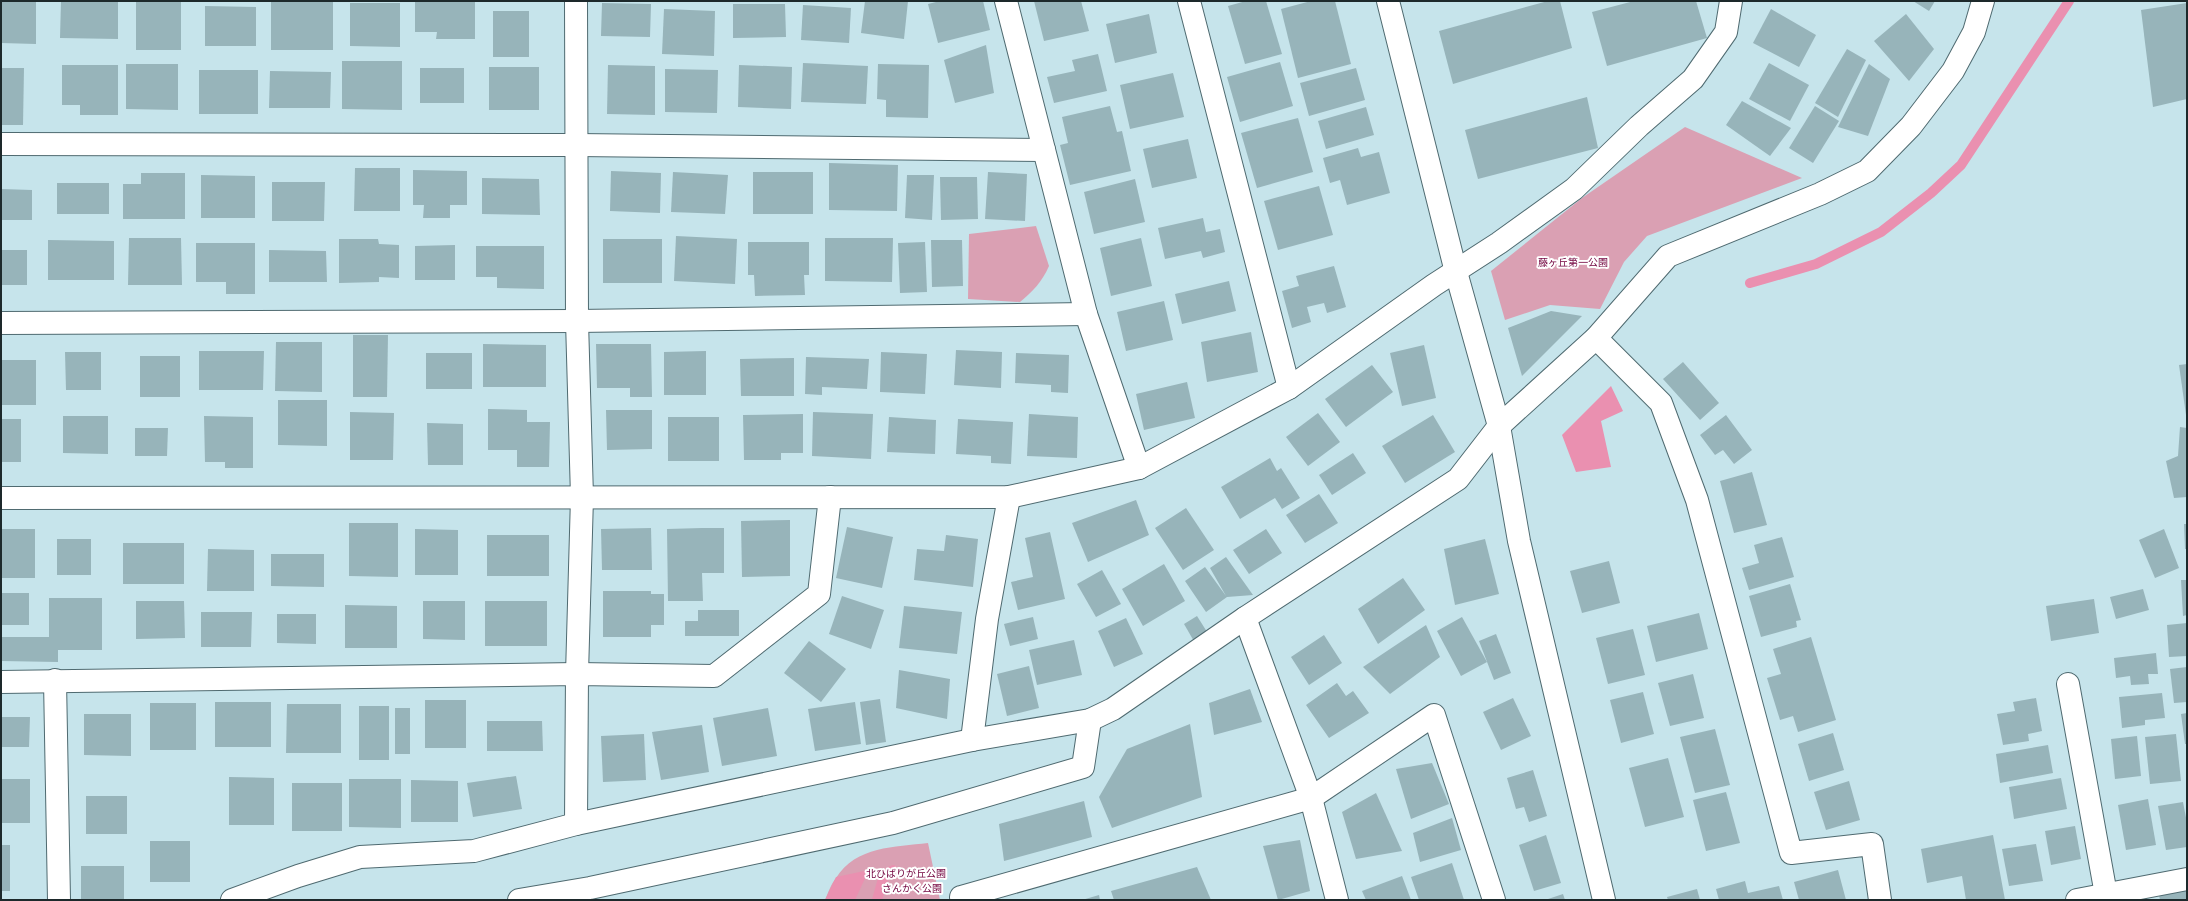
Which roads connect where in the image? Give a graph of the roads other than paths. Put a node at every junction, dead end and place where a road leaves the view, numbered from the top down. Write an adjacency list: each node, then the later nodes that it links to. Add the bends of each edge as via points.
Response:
1 (576, 1): 8 (street)
2 (1006, 1): 9 (street)
3 (1189, 1): 15 (street)
4 (1388, 1): 10 (street)
5 (1731, 1): 10 (street, via 1726,32 1693,79 1639,126 1574,189)
6 (1983, 1): 14 (street, via 1974,32 1953,71 1911,126 1867,172 1668,256)
7 (1, 144): 8 (street)
8 (576, 145): 9 (street); 12 (street)
9 (1044, 150): 11 (street)
10 (1456, 272): 15 (street); 16 (street)
11 (1086, 314): 12 (street); 17 (street)
12 (576, 321): 13 (street); 18 (street)
13 (1, 323)
14 (1596, 338): 16 (street); 40 (street, via 1661,403 1697,500 1791,853 1872,844)
15 (1290, 388): 17 (street)
16 (1498, 426): 22 (street, via 1458,479); 39 (street, via 1519,541)
17 (1139, 468): 20 (street)
18 (582, 497): 19 (street); 21 (street); 23 (street)
19 (830, 497): 20 (street); 23 (street, via 820,594 714,676)
20 (1009, 497): 28 (street, via 988,619)
21 (1, 498)
22 (1245, 618): 27 (street); 29 (street)
23 (577, 674): 24 (street); 30 (street)
24 (55, 680): 25 (street); 33 (street)
25 (1, 682)
26 (2068, 684): 32 (street)
27 (1089, 724): 28 (street); 35 (street, via 1083,767 893,823 597,886)
28 (972, 740): 30 (street)
29 (1311, 798): 36 (street, via 961,897); 37 (street); 38 (street, via 1434,715)
30 (576, 824): 34 (street, via 474,851 360,857)
31 (2187, 879): 32 (street)
32 (2107, 896): 41 (street)
33 (59, 900)
34 (232, 900)
35 (519, 900)
36 (962, 900)
37 (1337, 900)
38 (1494, 900)
39 (1604, 900)
40 (1880, 900)
41 (2077, 900)

